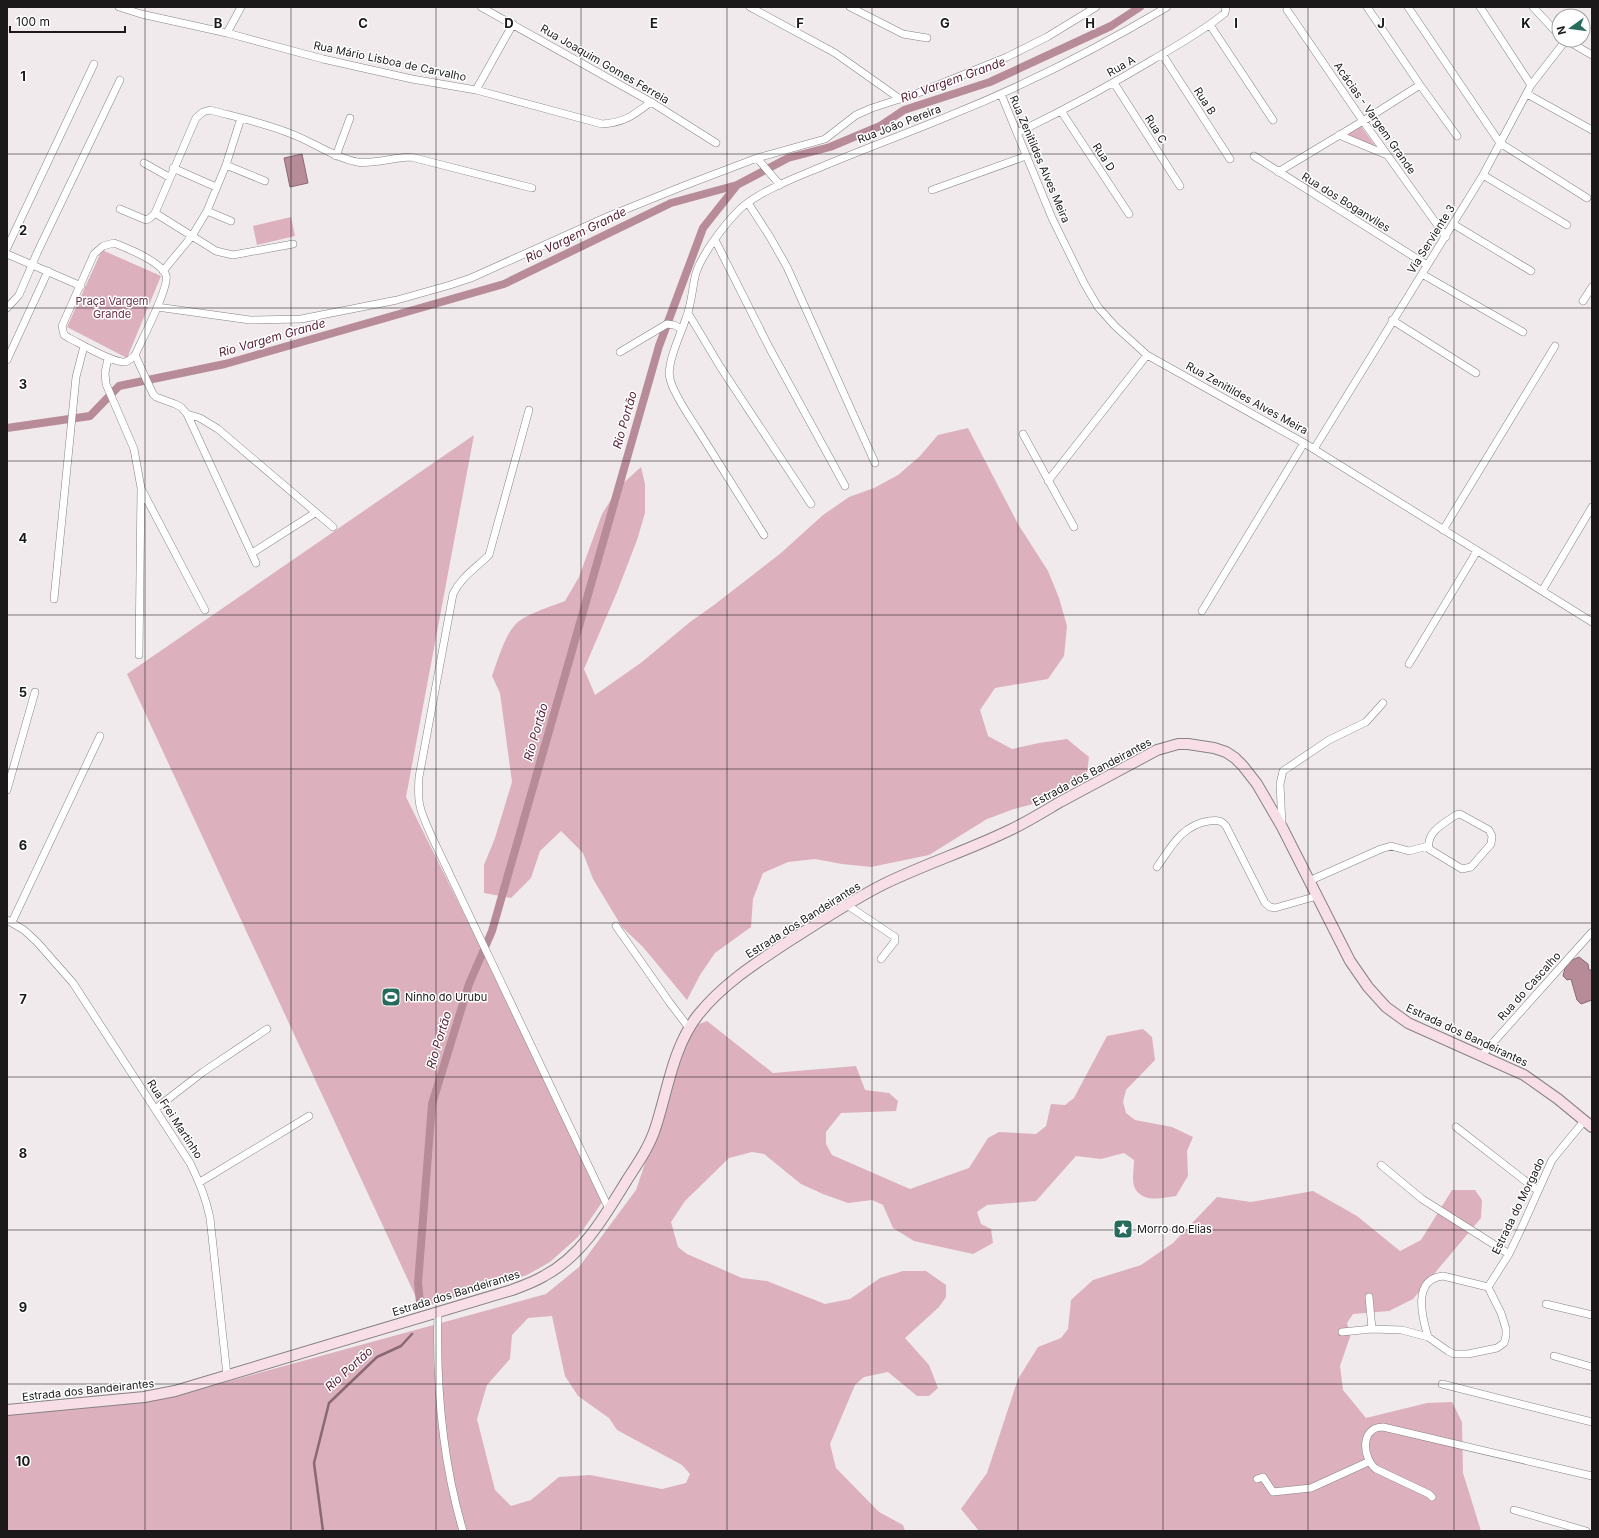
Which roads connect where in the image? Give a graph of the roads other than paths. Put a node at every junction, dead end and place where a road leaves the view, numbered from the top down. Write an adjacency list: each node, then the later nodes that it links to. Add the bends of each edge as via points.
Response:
1 (119, 7): 17 (street, Rua Mário Lisboa de Carvalho)
2 (242, 7): 17 (street)
3 (481, 7): 14 (street, Rua Joaquim Gomes Ferreia)
4 (750, 7): 31 (street, via 835,53)
5 (850, 7): 18 (street, via 903,34)
6 (1096, 7): 31 (street, via 1007,57)
7 (1167, 7): 29 (street, Rua João Pereira, via 1094,49)
8 (1226, 7): 15 (street, Rua A, via 1225,13)
9 (1367, 7): 26 (street)
10 (1408, 7): 43 (street)
11 (1480, 7): 27 (street)
12 (1532, 7): 16 (street)
13 (1287, 10): 37 (street, Acácias - Vargem Grande)
14 (513, 24): 28 (street); 32 (street, Rua Joaquim Gomes Ferreia)
15 (1210, 25): 21 (street, Rua A); 36 (street)
16 (1551, 27)
17 (227, 33): 28 (street, Rua Mário Lisboa de Carvalho, via 412,79)
18 (927, 38)
19 (1560, 48): 27 (street, Via Serviente 3)
20 (1579, 48): 22 (street)
21 (1162, 54): 25 (street, Rua A); 49 (street, Rua B)
22 (1592, 56)
23 (94, 64): 75 (street)
24 (120, 80): 77 (street)
25 (1114, 83): 33 (street, Rua A); 58 (street, Rua C)
26 (1420, 85): 37 (street); 41 (street)
27 (1531, 85): 30 (street, Via Serviente 3)
28 (476, 90): 32 (street, Rua Mário Lisboa de Carvalho, via 602,124 616,123)
29 (1001, 94): 39 (street, Rua Zenitildes Alves Meira); 57 (street, Rua João Pereira)
30 (1527, 94): 38 (street); 43 (street, Via Serviente 3)
31 (900, 99): 48 (street, via 856,115 819,142)
32 (651, 102): 42 (street, Rua Joaquim Gomes Ferreia)
33 (1061, 112): 39 (street, Rua A); 67 (street, Rua D)
34 (241, 118): 45 (street, via 290,133); 51 (street); 52 (street, via 210,110 203,112 196,118)
35 (350, 118): 45 (street)
36 (1273, 120)
37 (1363, 121): 40 (street); 44 (street, Acácias - Vargem Grande)
38 (1592, 130)
39 (1017, 133): 46 (street, Rua Zenitildes Alves Meira)
40 (1339, 136): 44 (street); 53 (street)
41 (1458, 136)
42 (716, 143)
43 (1500, 143): 54 (street, Via Serviente 3); 62 (street)
44 (1387, 155): 72 (street, Acácias - Vargem Grande)
45 (336, 156): 60 (street, via 358,162 411,157)
46 (1026, 156): 61 (street); 96 (street, Rua Zenitildes Alves Meira, via 1084,284 1114,326)
47 (1254, 156): 53 (street, Rua dos Boganviles)
48 (757, 158): 57 (street); 87 (street, via 609,216 471,278 397,300 302,319 283,320 250,320)
49 (1230, 159)
50 (144, 163): 55 (street)
51 (226, 165): 56 (street); 59 (street)
52 (173, 168): 55 (street); 59 (street)
53 (1278, 172): 78 (street, Rua dos Boganviles)
54 (1483, 175): 69 (street, Via Serviente 3); 70 (street)
55 (170, 177): 66 (street)
56 (265, 181)
57 (780, 185): 63 (street, Rua João Pereira)
58 (1180, 186)
59 (216, 187): 65 (street)
60 (532, 188)
61 (932, 190)
62 (1588, 198)
63 (748, 203): 73 (street, Rua João Pereira, via 735,214); 105 (street, via 787,267)
64 (120, 209): 66 (street, via 146,220)
65 (207, 211): 68 (street); 71 (street)
66 (155, 213): 71 (street)
67 (1129, 214)
68 (231, 221)
69 (1453, 224): 72 (street, Via Serviente 3); 81 (street)
70 (1567, 225)
71 (192, 236): 74 (street, via 216,251 232,255); 80 (street)
72 (1446, 237): 78 (street, Via Serviente 3)
73 (715, 240): 88 (street, Rua João Pereira, via 697,271); 107 (street, via 770,349)
74 (293, 244)
75 (7, 248)
76 (7, 254): 77 (street)
77 (32, 264): 79 (street); 86 (street, via 19,295)
78 (1428, 265): 82 (street, Via Serviente 3)
79 (48, 271): 83 (street); 98 (street)
80 (164, 271): 83 (street, via 159,265 114,243 103,246 94,254); 87 (street, via 167,281)
81 (1531, 271)
82 (1422, 274): 89 (street, Via Serviente 3); 91 (street)
83 (80, 286): 92 (street, via 62,326 64,335)
84 (1592, 287): 85 (street)
85 (1584, 301)
86 (7, 308)
87 (157, 308): 95 (street)
88 (688, 310): 90 (street, Rua João Pereira); 109 (street, via 721,368)
89 (1392, 320): 99 (street); 104 (street, Via Serviente 3)
90 (682, 329): 94 (street, via 667,324); 115 (street, Rua João Pereira, via 669,369 671,382 688,414)
91 (1523, 332)
92 (84, 346): 97 (street); 120 (street, via 76,377)
93 (1555, 346): 114 (street)
94 (620, 352)
95 (135, 355): 97 (street, via 124,362); 101 (street, via 150,391 156,397 181,407)
96 (1147, 355): 103 (street, Rua Zenitildes Alves Meira); 106 (street)
97 (108, 358): 108 (street, via 106,384 134,449)
98 (7, 360)
99 (1476, 373)
100 (529, 410): 150 (street, via 489,555 457,585 453,594 419,777 418,801 420,811)
101 (187, 414): 111 (street, via 200,418 218,429); 117 (street)
102 (1023, 434): 106 (street)
103 (1304, 443): 104 (street, Rua Zenitildes Alves Meira); 122 (street)
104 (1314, 449): 114 (street, Rua Zenitildes Alves Meira)
105 (875, 463)
106 (1048, 481): 113 (street)
107 (845, 486)
108 (141, 488): 121 (street); 124 (street)
109 (810, 504)
110 (1592, 508): 119 (street)
111 (315, 513): 112 (street); 117 (street)
112 (333, 527)
113 (1074, 527)
114 (1443, 530): 116 (street, Rua Zenitildes Alves Meira)
115 (764, 535)
116 (1477, 550): 119 (street, Rua Zenitildes Alves Meira); 125 (street)
117 (252, 553): 118 (street)
118 (256, 563)
119 (1542, 591): 123 (street, Rua Zenitildes Alves Meira)
120 (54, 599)
121 (205, 610)
122 (1202, 611)
123 (1592, 621)
124 (139, 655)
125 (1409, 664)
126 (35, 692): 129 (street)
127 (1383, 703): 130 (street, via 1366,722 1329,740 1283,771 1280,784)
128 (100, 736): 136 (street)
129 (7, 790)
130 (1282, 827): 133 (main road, Estrada dos Bandeirantes); 135 (main road, Estrada dos Bandeirantes, via 1251,775 1235,758 1214,748 1178,744 1157,750 1010,830 905,875)
131 (1428, 846): 131 (street, via 1462,869 1467,869 1471,868 1491,844 1492,836 1489,830 1456,814 1435,830); 133 (street, via 1409,851 1391,846 1381,848)
132 (1157, 867): 134 (street, via 1188,828 1205,821 1217,820 1226,826 1265,903 1270,908)
133 (1309, 881): 134 (main road, Estrada dos Bandeirantes)
134 (1317, 896): 142 (main road, Estrada dos Bandeirantes, via 1350,961 1386,1007 1408,1023)
135 (847, 905): 139 (street, via 895,937 895,941); 140 (main road, Estrada dos Bandeirantes, via 731,981 706,1005)
136 (9, 921): 143 (street, Rua Frei Martinho, via 37,942 74,983)
137 (616, 926): 140 (street)
138 (1592, 932): 142 (street, Rua do Cascalho)
139 (881, 959)
140 (689, 1028): 150 (main road, Estrada dos Bandeirantes, via 670,1073 655,1130 647,1149)
141 (267, 1029): 143 (street, via 203,1072)
142 (1482, 1055): 145 (main road, Estrada dos Bandeirantes, via 1524,1075)
143 (155, 1109): 148 (street, Rua Frei Martinho)
144 (309, 1116): 148 (street)
145 (1588, 1124): 149 (street, Estrada do Morgado, via 1552,1160)
146 (1456, 1127): 149 (street)
147 (1381, 1165): 151 (street, via 1422,1199)
148 (200, 1182): 162 (street, Rua Frei Martinho, via 210,1218)
149 (1538, 1190): 151 (street, Estrada do Morgado)
150 (609, 1209): 155 (main road, Estrada dos Bandeirantes, via 579,1249 545,1276 512,1290)
151 (1508, 1254): 152 (street, Estrada do Morgado)
152 (1488, 1287): 159 (street, via 1436,1276 1423,1290 1421,1297); 159 (street, via 1506,1329 1504,1343 1497,1348 1454,1354)
153 (1369, 1297): 157 (street)
154 (1546, 1304): 156 (street)
155 (438, 1312): 162 (main road, Estrada dos Bandeirantes); 171 (street, via 439,1393 444,1443)
156 (1592, 1315)
157 (1372, 1329): 158 (street); 159 (street, via 1402,1330)
158 (1342, 1332)
159 (1428, 1337)
160 (1554, 1356): 161 (street)
161 (1592, 1366)
162 (227, 1375): 164 (main road, Estrada dos Bandeirantes, via 175,1391 144,1397)
163 (1442, 1384): 165 (street)
164 (7, 1410)
165 (1592, 1422)
166 (1368, 1462): 167 (street, via 1366,1443 1369,1434 1372,1429 1383,1427); 168 (street, via 1311,1488 1273,1492 1263,1478); 169 (street, via 1376,1469)
167 (1592, 1476)
168 (1257, 1479)
169 (1432, 1497)
170 (1514, 1510): 172 (street)
171 (463, 1531)
172 (1586, 1531)

